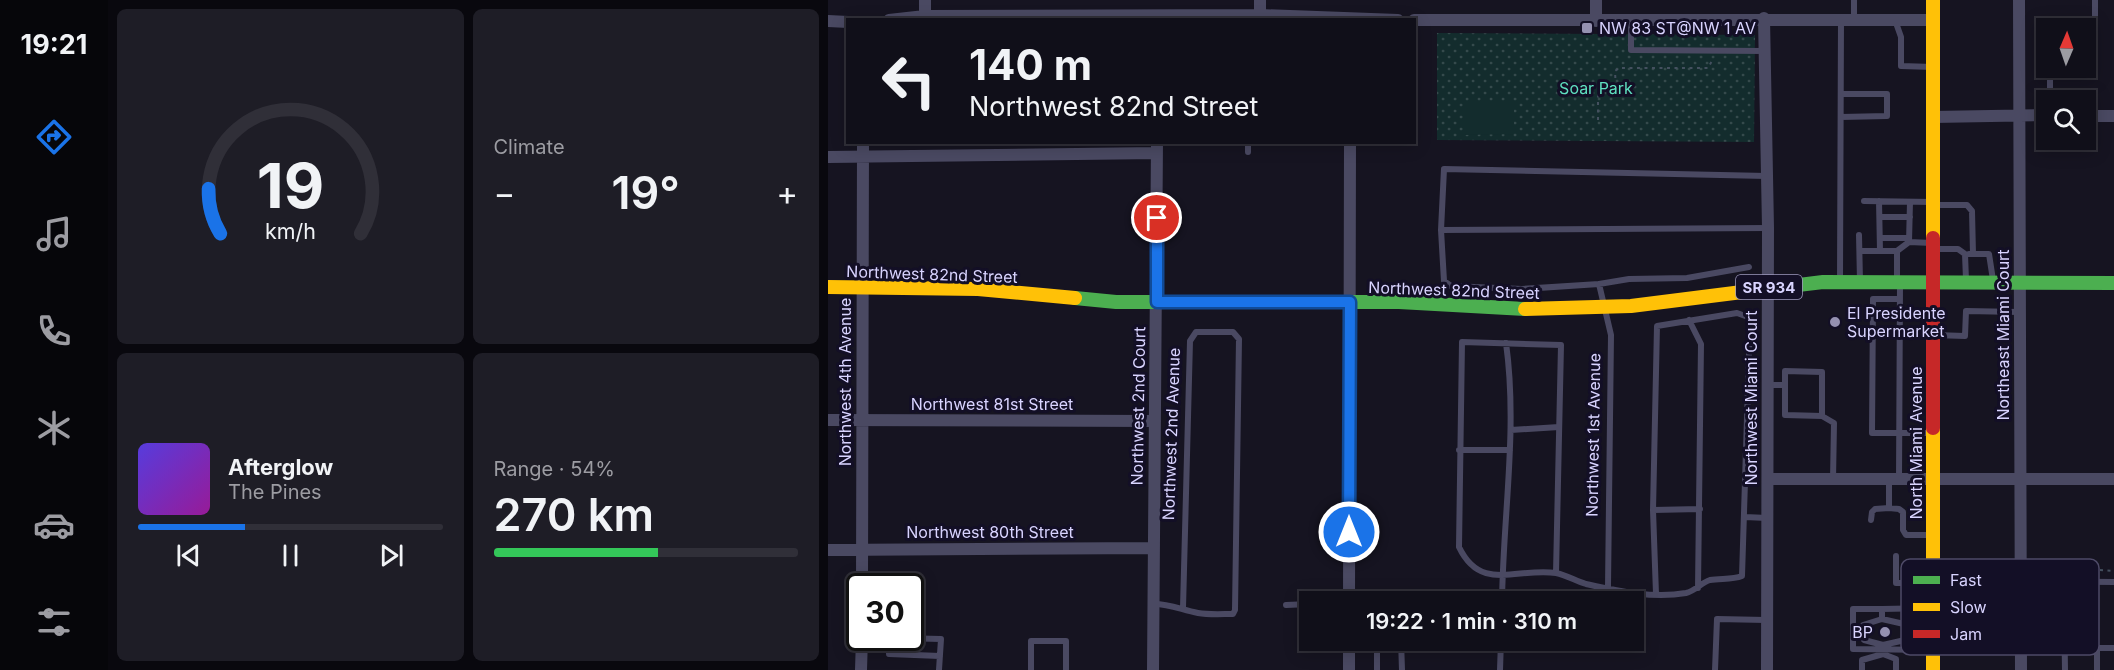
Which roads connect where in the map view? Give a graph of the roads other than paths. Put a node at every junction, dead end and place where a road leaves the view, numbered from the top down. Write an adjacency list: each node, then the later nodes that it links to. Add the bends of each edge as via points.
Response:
1 (925, 0): 9 (street)
2 (1260, 0): 8 (street)
3 (1596, 0): 23 (street)
4 (1854, 0): 17 (lane)
5 (1933, 0): 21 (main road, North Miami Avenue)
6 (2019, 0): 28 (street, Northeast Miami Court)
7 (2095, 0): 15 (lane)
8 (1260, 15): 12 (street); 13 (street)
9 (925, 16): 10 (street); 11 (street)
10 (907, 18)
11 (1079, 18)
12 (1182, 18)
13 (1328, 18)
14 (1764, 18): 16 (street); 19 (street); 25 (street, Northwest Miami Court)
15 (2095, 18)
16 (1841, 19): 17 (street); 27 (lane)
17 (1854, 19): 20 (street)
18 (1416, 20): 23 (street)
19 (1631, 20): 23 (street); 25 (lane, via 1631,50)
20 (1895, 20): 21 (street); 26 (lane, via 1901,37 1901,66)
21 (1933, 20): 26 (main road, North Miami Avenue)
22 (828, 21): 24 (street)
23 (1596, 21)
24 (846, 22)
25 (1765, 51): 41 (street, Northwest Miami Court)
26 (1933, 67): 33 (main road, North Miami Avenue)
27 (1842, 94): 32 (lane); 32 (lane, via 1887,94 1887,116)
28 (2018, 115): 29 (street); 33 (street); 65 (street, Northeast Miami Court)
29 (2036, 115)
30 (2096, 116): 31 (street)
31 (2114, 116)
32 (1841, 117): 59 (lane)
33 (1933, 117): 45 (main road, North Miami Avenue)
34 (862, 144): 39 (street, Northwest 4th Avenue)
35 (1248, 144): 38 (lane)
36 (1350, 144): 74 (street)
37 (1157, 148): 39 (street); 73 (street, Northwest 2nd Court)
38 (1248, 152)
39 (862, 156): 40 (street); 69 (street, Northwest 4th Avenue)
40 (828, 157)
41 (1768, 176): 48 (street, Northwest Miami Court); 49 (lane, via 1444,169)
42 (1864, 201): 43 (lane)
43 (1879, 201): 44 (lane); 47 (lane)
44 (1910, 202): 45 (lane); 46 (lane)
45 (1934, 203): 53 (main road, North Miami Avenue); 57 (lane, via 1967,205 1972,211)
46 (1910, 217): 47 (lane); 52 (lane)
47 (1883, 218): 51 (lane)
48 (1768, 228): 49 (lane); 70 (street, Northwest Miami Court)
49 (1441, 230): 67 (lane, via 1444,281 1451,286 1522,289)
50 (1859, 235): 54 (lane)
51 (1883, 236): 52 (lane, via 1901,235); 55 (lane)
52 (1909, 240): 53 (lane); 56 (lane)
53 (1934, 246): 57 (lane); 62 (main road, North Miami Avenue)
54 (1860, 251): 55 (lane); 60 (lane)
55 (1880, 251): 56 (lane)
56 (1897, 251): 61 (lane)
57 (1969, 254): 63 (lane); 64 (lane, via 1989,254)
58 (1749, 267): 67 (lane, via 1686,278)
59 (1840, 282): 60 (main road, Northwest 82nd Street / SR 934); 70 (main road, Northwest 82nd Street / SR 934)
60 (1866, 282): 61 (main road, Northwest 82nd Street / SR 934); 71 (lane)
61 (1899, 282): 62 (main road, Northwest 82nd Street / SR 934); 72 (lane)
62 (1933, 282): 63 (main road, SR 934); 78 (main road, North Miami Avenue)
63 (1966, 282): 64 (main road, SR 934)
64 (1993, 282): 65 (main road, SR 934)
65 (2019, 283): 66 (main road, SR 934); 76 (street, Northeast Miami Court)
66 (2114, 283)
67 (1599, 284): 75 (lane, Northwest 1st Avenue)
68 (828, 287): 69 (main road, Northwest 82nd Street / SR 934)
69 (862, 287): 73 (main road, Northwest 82nd Street / SR 934, via 978,289 1087,301); 84 (street, Northwest 4th Avenue)
70 (1768, 287): 75 (main road, Northwest 82nd Street / SR 934); 80 (street, Northwest Miami Court)
71 (1873, 299): 72 (lane); 88 (lane, via 1872,433)
72 (1900, 299): 88 (lane)
73 (1157, 302): 74 (main road, Northwest 82nd Street / SR 934); 85 (street, Northwest 2nd Court)
74 (1350, 302): 75 (main road, Northwest 82nd Street / SR 934); 119 (street)
75 (1606, 309): 117 (lane, Northwest 1st Avenue, via 1611,335)
76 (2019, 312): 78 (lane, via 1966,311 1965,336); 97 (street, Northeast Miami Court)
77 (1689, 320): 99 (lane, via 1701,344); 100 (lane, via 1657,326); 101 (lane, via 1737,313 1748,317)
78 (1933, 335): 89 (main road, North Miami Avenue)
79 (1506, 343): 86 (lane, via 1561,345); 87 (lane); 90 (lane, via 1462,342)
80 (1768, 384): 81 (lane); 93 (street, Northwest Miami Court)
81 (1785, 385): 82 (lane, via 1785,416); 82 (lane, via 1785,371 1822,372)
82 (1822, 416): 94 (lane, via 1834,423)
83 (828, 420): 84 (street, Northwest 81st Street)
84 (861, 420): 85 (street, Northwest 81st Street); 107 (street, Northwest 4th Avenue)
85 (1155, 421): 105 (street, Northwest 2nd Court)
86 (1559, 428): 87 (lane); 112 (lane)
87 (1511, 430): 91 (lane)
88 (1900, 432): 89 (lane); 95 (lane)
89 (1933, 433): 96 (main road, North Miami Avenue)
90 (1460, 450): 91 (lane); 113 (lane, via 1459,547 1472,566)
91 (1510, 450): 113 (lane)
92 (2114, 478): 97 (street)
93 (1768, 479): 94 (street); 102 (street, Northwest Miami Court)
94 (1833, 480): 95 (street)
95 (1894, 480): 96 (street); 98 (lane)
96 (1933, 480): 97 (street); 104 (main road, North Miami Avenue)
97 (2021, 480): 110 (street, Northeast Miami Court)
98 (1889, 508): 103 (lane, via 1875,508); 104 (lane, via 1903,512 1902,530 1906,534)
99 (1700, 509): 100 (lane); 118 (lane)
100 (1653, 510): 121 (lane)
101 (1745, 517): 102 (lane); 118 (lane, via 1742,576 1709,580)
102 (1767, 518): 129 (street, Northwest Miami Court)
103 (1872, 520)
104 (1933, 535): 109 (main road, North Miami Avenue)
105 (1152, 548): 107 (street, Northwest 80th Street); 122 (street, Northwest 2nd Court)
106 (828, 550): 107 (street, Northwest 80th Street)
107 (863, 550): 111 (street, Northwest 4th Avenue)
108 (1896, 556): 116 (lane, via 1896,583)
109 (1932, 559)
110 (2020, 559)
111 (862, 573)
112 (1556, 573): 113 (lane, via 1515,573); 117 (lane)
113 (1502, 578): 120 (lane)
114 (2099, 582): 115 (lane)
115 (2114, 582)
116 (1901, 583)
117 (1608, 587): 121 (lane, via 1627,593)
118 (1698, 588): 121 (lane, via 1688,593)
119 (1349, 591)
120 (1502, 591)
121 (1656, 594)
122 (1153, 604): 125 (lane); 155 (street, Northwest 2nd Court)
123 (1286, 604): 124 (lane)
124 (1299, 604)
125 (1183, 608): 125 (lane, Northwest 2nd Avenue, via 1190,341 1196,332 1233,332 1239,339 1233,614 1202,614)
126 (1901, 608): 127 (lane)
127 (1882, 609): 128 (lane); 139 (lane, via 1853,609 1853,650)
128 (1882, 619): 130 (lane); 131 (lane); 132 (lane); 133 (lane)
129 (1766, 620): 159 (lane, via 1717,619); 160 (street, Northwest Miami Court)
130 (1901, 623)
131 (1872, 624)
132 (1895, 624)
133 (1863, 625)
134 (924, 639): 149 (lane, via 940,639)
135 (1864, 640): 139 (lane)
136 (1872, 640): 139 (lane)
137 (1895, 640): 139 (lane)
138 (1901, 642): 139 (lane)
139 (1883, 649): 140 (lane); 161 (lane, via 1862,660); 162 (lane, via 1896,659)
140 (1901, 650)
141 (862, 651): 151 (street)
142 (889, 651): 149 (lane)
143 (1349, 651): 156 (street)
144 (1377, 651): 157 (lane)
145 (1401, 651): 158 (lane)
146 (1501, 651): 150 (lane)
147 (2021, 655): 163 (street, Northeast Miami Court)
148 (2065, 655): 164 (lane)
149 (940, 656): 152 (lane)
150 (1500, 668)
151 (861, 670)
152 (939, 670)
153 (1031, 670): 154 (lane, via 1031,641 1066,641)
154 (1066, 670)
155 (1153, 670)
156 (1349, 670)
157 (1377, 670)
158 (1402, 670)
159 (1715, 670)
160 (1767, 670)
161 (1862, 670)
162 (1896, 670)
163 (2021, 670)
164 (2065, 670)

